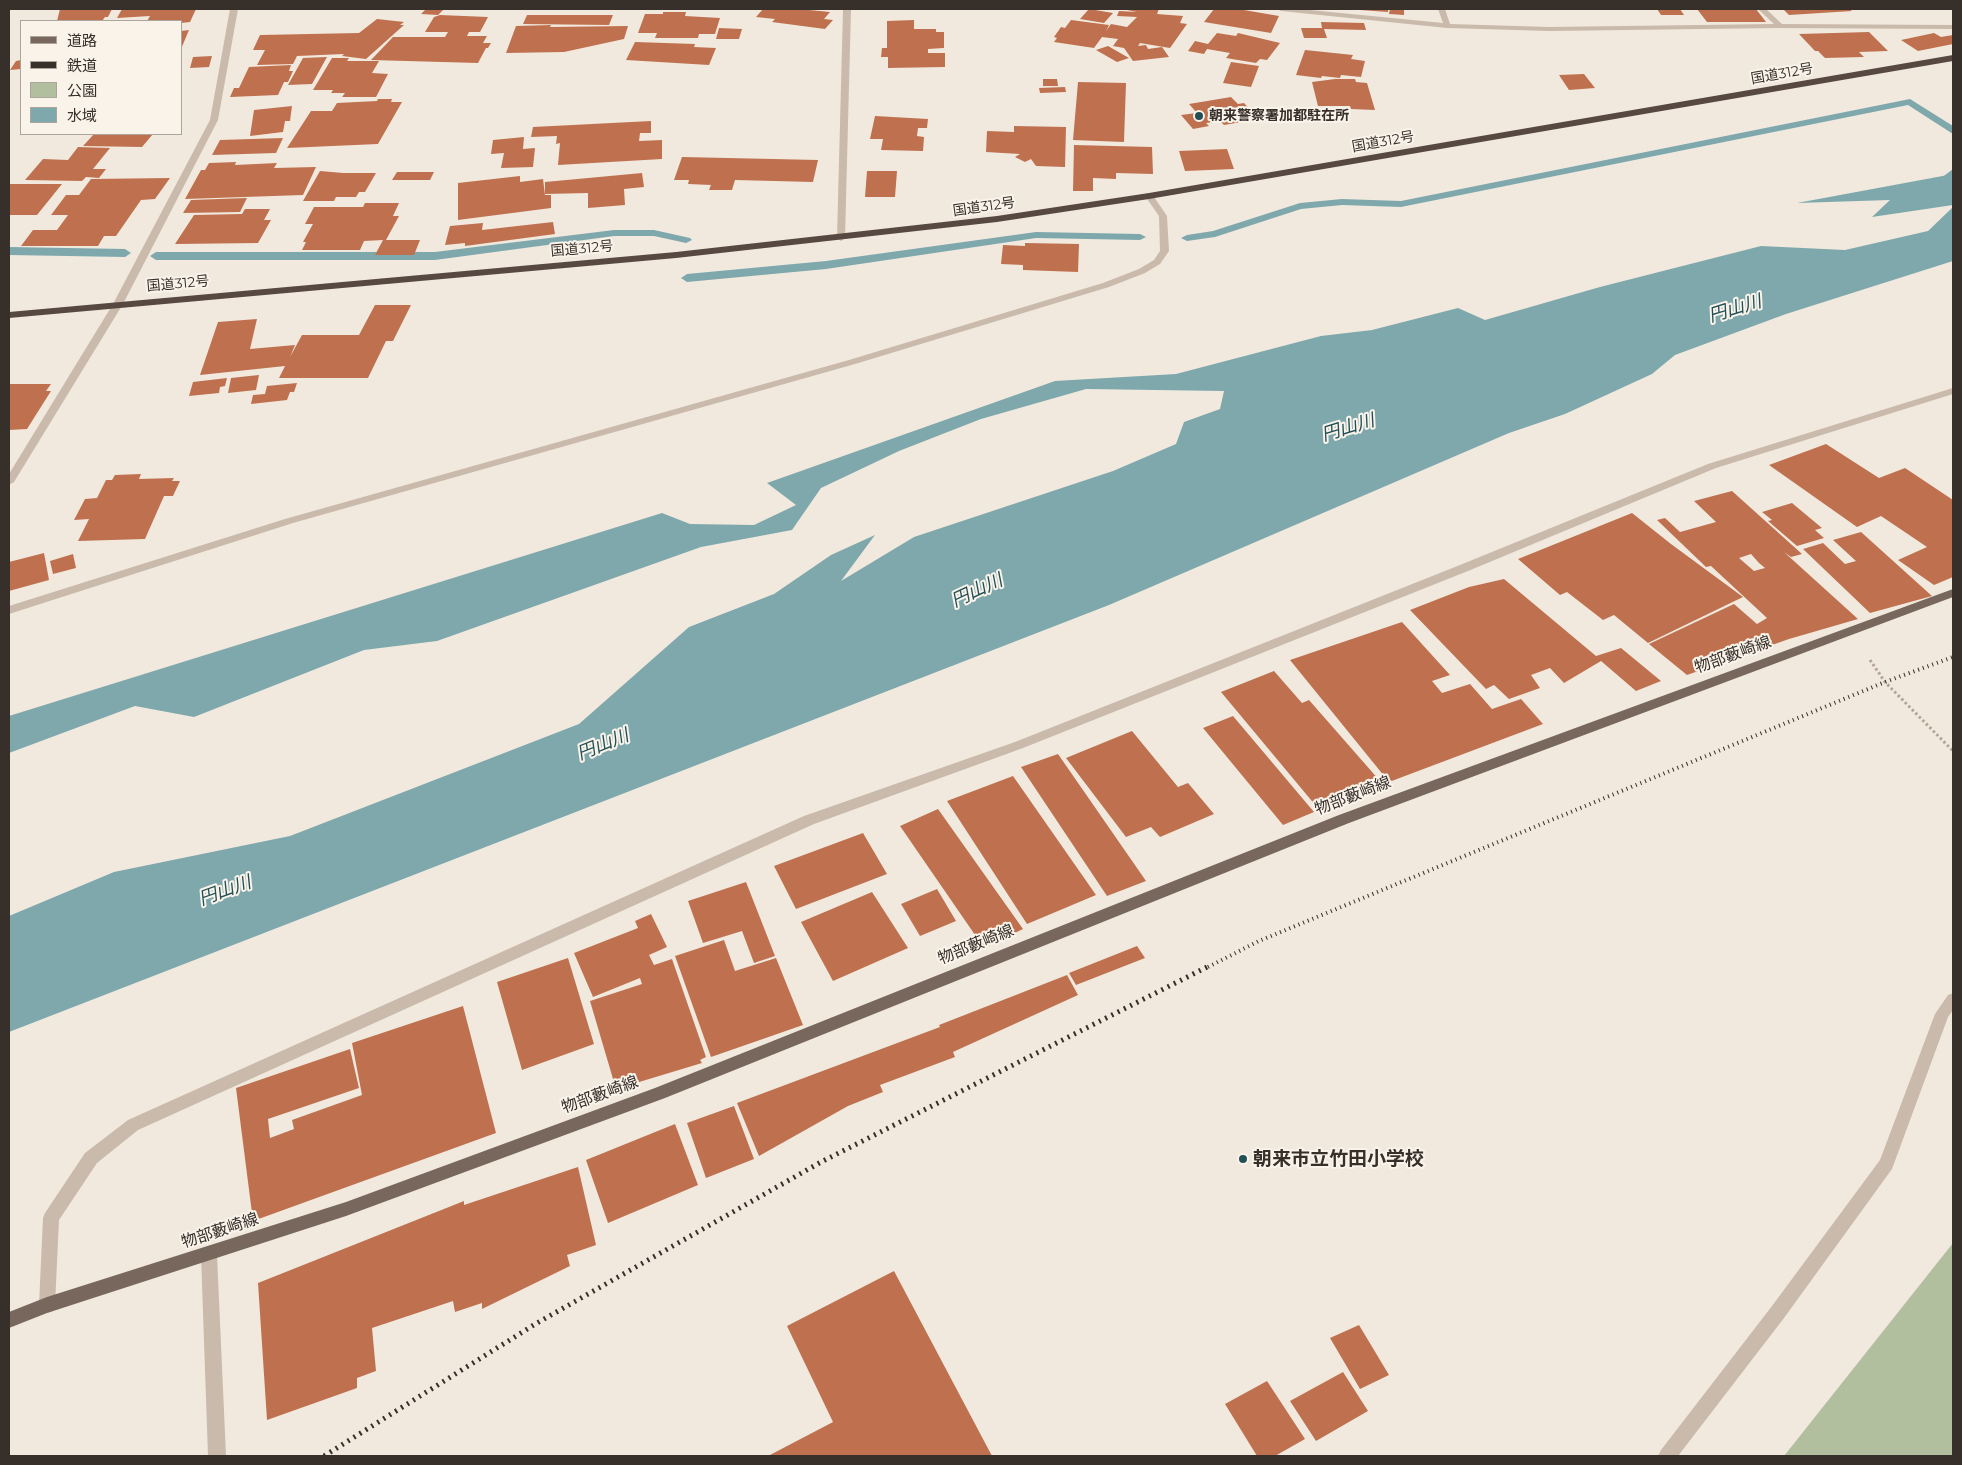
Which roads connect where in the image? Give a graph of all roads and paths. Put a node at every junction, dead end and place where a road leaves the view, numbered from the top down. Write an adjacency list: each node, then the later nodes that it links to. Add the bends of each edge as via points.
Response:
1 (234, 9): 12 (street, via 214,120)
2 (848, 9): 11 (street)
3 (1282, 9): 6 (street)
4 (1442, 9): 6 (street)
5 (1762, 9): 7 (street)
6 (1447, 26): 7 (street, via 1549,29)
7 (1780, 26): 8 (street)
8 (1953, 27)
9 (1953, 58): 10 (highway, 国道312号)
10 (1149, 196): 11 (highway, 国道312号); 17 (street, via 1163,216 1165,251 1157,262 1142,271 1106,285 843,365 289,521)
11 (842, 238): 12 (highway, 国道312号)
12 (118, 304): 13 (highway, 国道312号); 15 (street)
13 (9, 315)
14 (1953, 391): 22 (street, via 1712,466 1019,745 809,820 133,1125 91,1158 51,1218)
15 (9, 482)
16 (1953, 593): 18 (main road, 物部藪崎線)
17 (9, 610)
18 (1850, 632): 19 (path, via 1885,682); 21 (main road, 物部藪崎線, via 1344,819 660,1093 346,1209)
19 (1953, 751)
20 (1953, 1000): 25 (street, via 1942,1014 1886,1164)
21 (209, 1255): 22 (main road, 物部藪崎線); 24 (street)
22 (47, 1305): 23 (main road, 物部藪崎線)
23 (9, 1320)
24 (217, 1456)
25 (1667, 1456)

